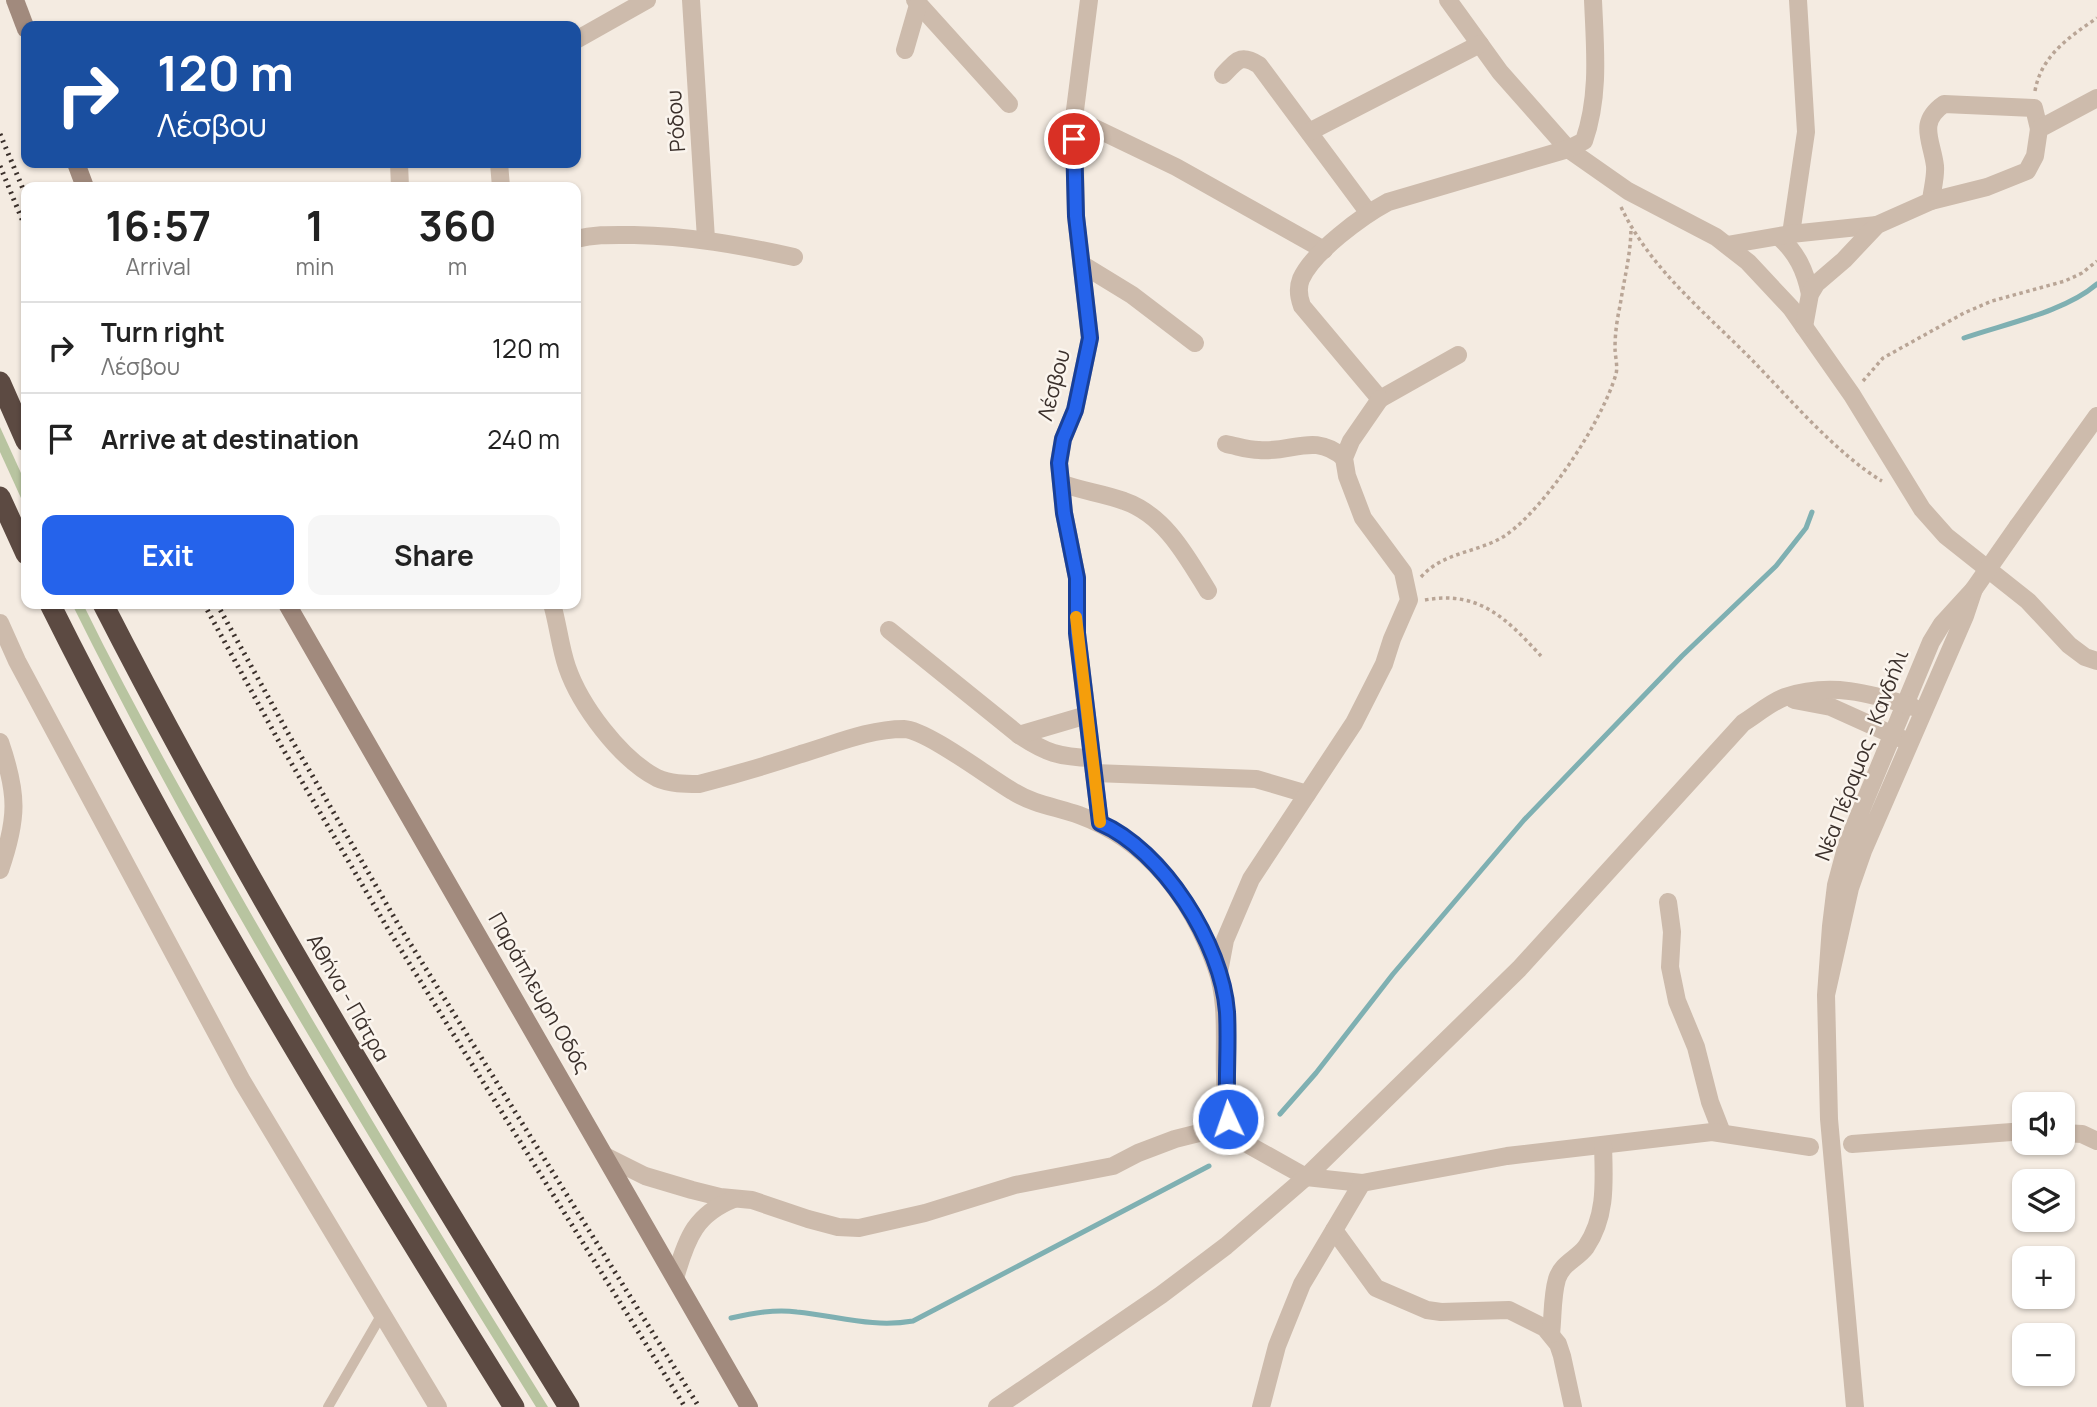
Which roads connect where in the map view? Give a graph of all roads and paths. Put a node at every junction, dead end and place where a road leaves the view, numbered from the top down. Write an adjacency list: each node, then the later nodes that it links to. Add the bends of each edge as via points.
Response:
1 (15, 0): 10 (main road)
2 (646, 0): 11 (street)
3 (691, 0): 29 (street, Ρόδου)
4 (1089, 0): 18 (street, Λέσβου)
5 (1448, 0): 12 (street)
6 (1593, 0): 21 (street, via 1594,104 1584,141)
7 (1798, 0): 27 (street, via 1806,132)
8 (917, 2): 13 (street); 16 (street)
9 (2097, 18): 17 (path, via 2066,39 2048,60 2038,75)
10 (23, 21)
11 (581, 37)
12 (1480, 44): 20 (street); 21 (street)
13 (905, 50)
14 (1223, 75): 20 (street, via 1239,59 1248,58 1259,65)
15 (2097, 98): 19 (street)
16 (1009, 104)
17 (2034, 108): 19 (street); 23 (street, via 1944,104 1932,113 1927,129 1935,167)
18 (1074, 118): 31 (street, via 1123,139); 34 (street, Λέσβου, via 1076,216)
19 (2039, 130): 23 (street, via 2027,171)
20 (1309, 132): 24 (street)
21 (1568, 149): 22 (street); 24 (street, via 1388,202)
22 (1610, 179): 26 (path); 30 (street)
23 (1931, 201): 25 (street)
24 (1368, 212): 31 (street)
25 (1877, 225): 27 (street); 35 (street)
26 (1630, 227): 47 (path, via 1679,289 1822,430 1873,476); 52 (path, via 1615,345 1617,372 1584,438 1525,519 1488,544 1438,562 1423,574)
27 (1785, 235): 30 (street); 35 (street, via 1803,267)
28 (581, 238): 29 (street, via 595,234)
29 (706, 239): 32 (street)
30 (1727, 245): 36 (street, via 1748,262)
31 (1324, 250): 41 (street, via 1301,279 1298,295 1302,306)
32 (794, 257)
33 (2097, 261): 40 (path, via 2065,281 1964,313 1903,346 1883,358)
34 (1083, 265): 37 (street); 46 (street, Λέσβου, via 1090,338 1075,410 1063,439)
35 (1810, 295): 36 (street)
36 (1804, 327): 40 (street)
37 (1195, 343)
38 (1458, 355): 41 (street)
39 (0, 383): 43 (highway)
40 (1852, 395): 47 (street)
41 (1380, 399): 45 (street)
42 (2097, 416): 50 (street, Νέα Πέραμος - Κανδήλι, bridge)
43 (21, 430)
44 (1226, 444): 45 (street, via 1260,450 1323,445)
45 (1344, 458): 52 (street, via 1363,518 1403,572)
46 (1060, 483): 51 (street, via 1126,501 1150,517 1176,541); 64 (street, Λέσβου, via 1077,578 1077,633)
47 (1908, 490): 60 (street, via 1946,536 2028,601 2068,645)
48 (0, 497): 49 (highway)
49 (21, 543)
50 (1974, 589): 62 (street, Νέα Πέραμος - Κανδήλι, via 1931,642); 63 (street, Νέα Πέραμος - Κανδήλι)
51 (1209, 591)
52 (1409, 600): 59 (path, via 1465,598 1512,624); 70 (street, via 1371,692)
53 (53, 609): 94 (highway, via 264,998)
54 (106, 609): 95 (highway, Αθήνα - Πάτρα, via 304,973)
55 (290, 609): 84 (main road, Παράπλευρη Οδός)
56 (553, 609): 71 (street, via 567,667 583,701 631,759 658,778 699,784 860,735 908,729 1040,805)
57 (0, 625): 90 (street, via 242,1080)
58 (889, 630): 66 (street)
59 (1541, 656)
60 (2097, 661)
61 (1783, 698): 62 (street, via 1847,689); 65 (street, via 1831,707); 85 (street, via 1743,723 1519,968)
62 (1905, 705): 63 (street); 65 (street, Νέα Πέραμος - Κανδήλι)
63 (1922, 711): 68 (street, Νέα Πέραμος - Κανδήλι)
64 (1087, 715): 66 (street); 69 (street, Λέσβου)
65 (1892, 734): 68 (street); 75 (street, Νέα Πέραμος - Κανδήλι, via 1847,844 1836,885)
66 (1019, 735): 69 (street, via 1054,756)
67 (0, 742): 72 (street, via 16,806)
68 (1909, 742): 75 (street, Νέα Πέραμος - Κανδήλι, via 1850,888)
69 (1093, 766): 70 (street, via 1256,779); 71 (street, Λέσβου)
70 (1307, 794): 74 (street, via 1245,891 1225,940)
71 (1100, 823): 74 (street, via 1131,842 1165,874 1204,937)
72 (0, 870)
73 (1668, 902): 77 (street, via 1676,1001 1696,1047)
74 (1219, 976): 79 (street, via 1227,1010 1228,1119)
75 (1825, 995): 100 (street, Νέα Πέραμος - Κανδήλι, via 1829,1119)
76 (2012, 1132): 81 (street)
77 (1722, 1133): 82 (street); 83 (street)
78 (2075, 1133): 80 (street)
79 (1238, 1139): 85 (street); 87 (street, via 1199,1133 1113,1166 1015,1185 859,1228 808,1220)
80 (2097, 1141)
81 (1852, 1144)
82 (1603, 1145): 86 (street, via 1507,1156); 91 (street, via 1602,1210 1584,1249 1569,1260 1557,1279)
83 (1810, 1147)
84 (607, 1157): 87 (street, via 645,1176); 89 (main road, Παράπλευρη Οδός)
85 (1306, 1177): 86 (street); 97 (street, via 1161,1295)
86 (1362, 1183): 88 (street)
87 (736, 1198): 89 (street, via 713,1207 701,1219)
88 (1334, 1230): 91 (street, via 1376,1288 1427,1310 1509,1310 1534,1320); 98 (street, via 1302,1284)
89 (676, 1275): 96 (main road, Παράπλευρη Οδός)
90 (382, 1314): 92 (lane); 93 (street)
91 (1550, 1334): 99 (street, via 1562,1356)
92 (328, 1407)
93 (438, 1407)
94 (514, 1407)
95 (569, 1407)
96 (749, 1407)
97 (997, 1407)
98 (1261, 1407)
99 (1573, 1407)
100 (1855, 1407)

